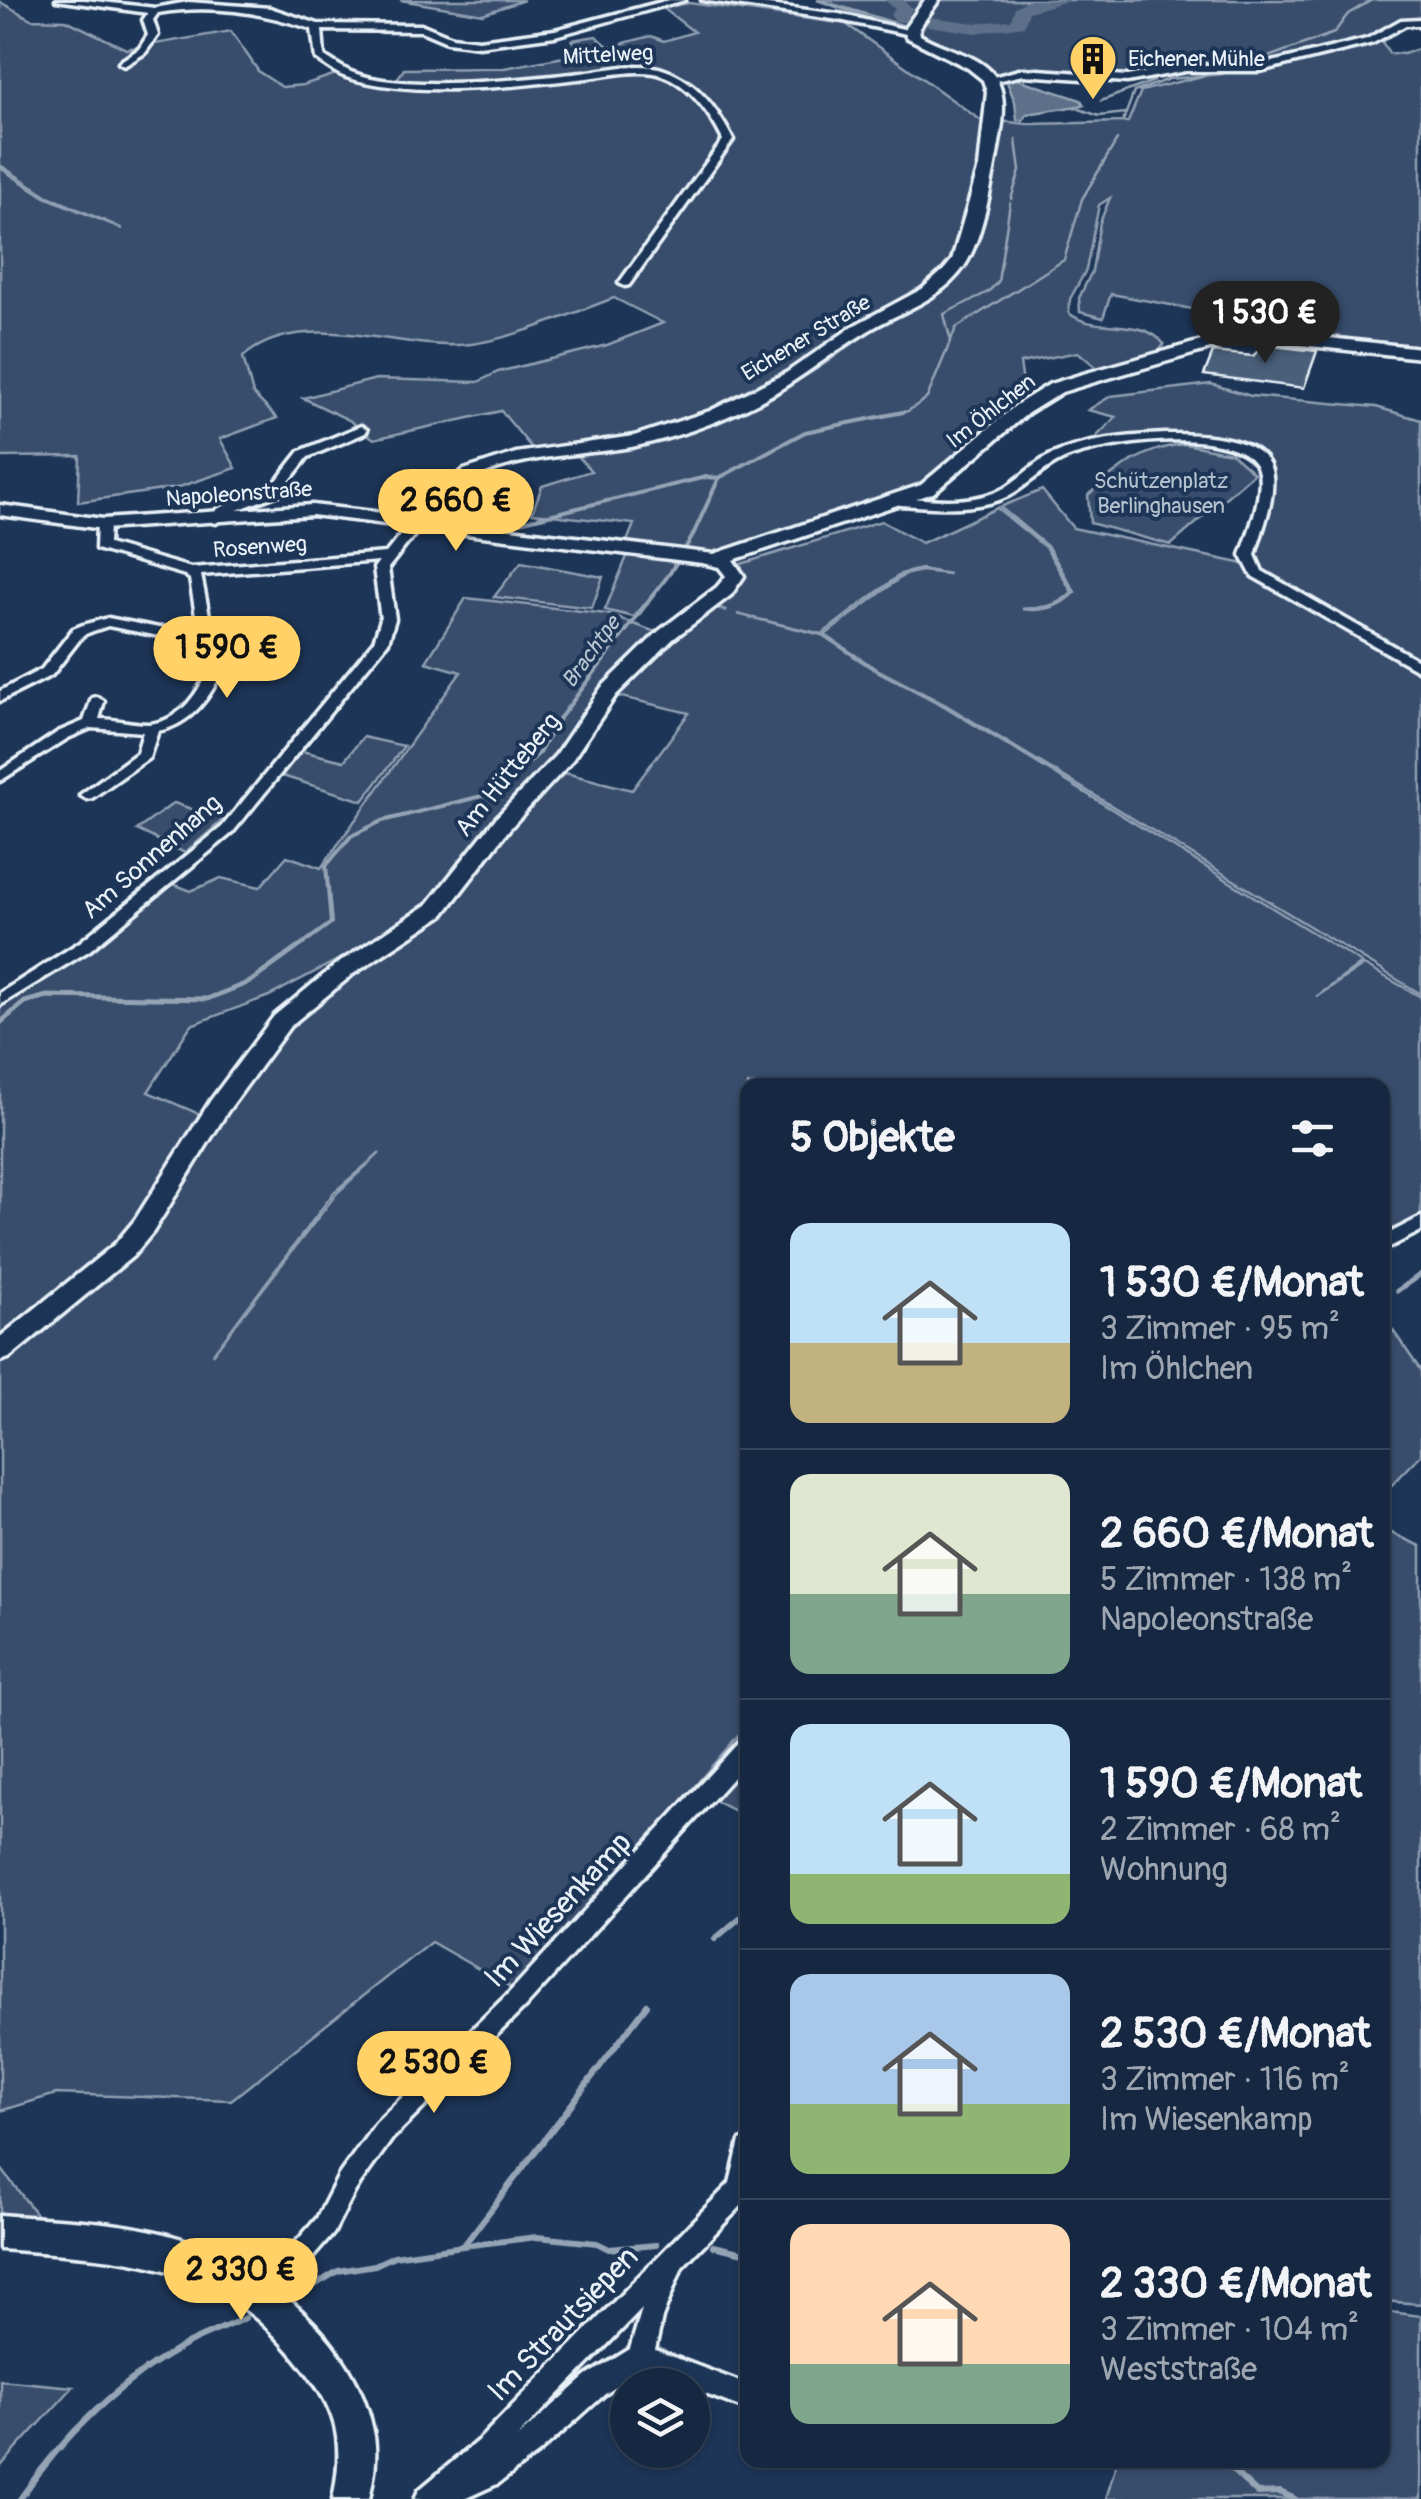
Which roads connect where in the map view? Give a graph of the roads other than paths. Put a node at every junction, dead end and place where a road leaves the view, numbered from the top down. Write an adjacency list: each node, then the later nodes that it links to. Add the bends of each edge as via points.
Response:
1 (61, 0): 5 (street)
2 (680, 0): 8 (street, via 502,41 450,40 423,28)
3 (707, 0): 7 (street)
4 (932, 0): 7 (main road)
5 (155, 11): 8 (street, via 188,5 270,10); 9 (street, via 148,20 150,41)
6 (1421, 22): 10 (street, via 1256,68 1185,68 1128,79 1022,72)
7 (916, 23): 10 (main road, via 917,40)
8 (318, 28): 11 (street, Mittelweg, via 317,48 332,68 394,84 493,84 650,69 690,89 728,140)
9 (124, 63)
10 (991, 79): 19 (main road, Eichener Straße, via 989,159 960,261 933,292 860,329 775,387 683,427 604,448 525,456 470,473 438,502)
11 (625, 283)
12 (1421, 352): 14 (main road, Im Öhlchen, via 1244,334 1056,388 927,489)
13 (360, 430): 16 (street, via 304,454 275,492)
14 (900, 500): 21 (main road, Im Öhlchen); 24 (street, via 992,498 1056,457 1120,442 1202,438 1234,446 1256,457 1265,472 1248,555 1257,573)
15 (0, 510): 17 (main road, Napoleonstraße)
16 (211, 520): 17 (main road, Napoleonstraße); 18 (main road, Napoleonstraße, via 304,510)
17 (103, 524): 22 (street, Rosenweg, via 101,546)
18 (417, 524): 19 (main road, Napoleonstraße); 20 (street)
19 (438, 524): 21 (main road, Napoleonstraße)
20 (386, 556): 22 (street, Rosenweg); 31 (street, Am Sonnenhang, via 381,568 388,624 381,642 236,820 85,946)
21 (710, 558): 34 (main road, Am Hütteberg, via 734,570 732,583 608,691 563,759 503,823 448,898 292,1012 124,1250)
22 (190, 572): 23 (street)
23 (205, 631): 25 (street, via 160,632 108,622 88,628 47,672); 28 (street, via 218,665 204,697 175,722)
24 (1421, 668)
25 (0, 697)
26 (98, 701): 27 (street)
27 (90, 724): 28 (street); 29 (street, via 58,736)
28 (151, 730): 30 (street, via 144,754)
29 (0, 776)
30 (87, 795)
31 (0, 1000)
32 (1421, 1223): 33 (street)
33 (1390, 1240)
34 (0, 1351)
35 (740, 1755): 39 (street, Im Wiesenkamp, via 517,2000 384,2131 325,2226)
36 (740, 2192): 38 (street, Im Strautsiepen)
37 (0, 2232): 39 (main road, via 172,2251 228,2273)
38 (674, 2257): 40 (street); 43 (street, Im Strautsiepen)
39 (257, 2293): 42 (main road, via 293,2323 348,2397 358,2456)
40 (640, 2358): 41 (street); 43 (street, Im Strautsiepen, via 596,2385 490,2474)
41 (740, 2395)
42 (351, 2499)
43 (431, 2499)

